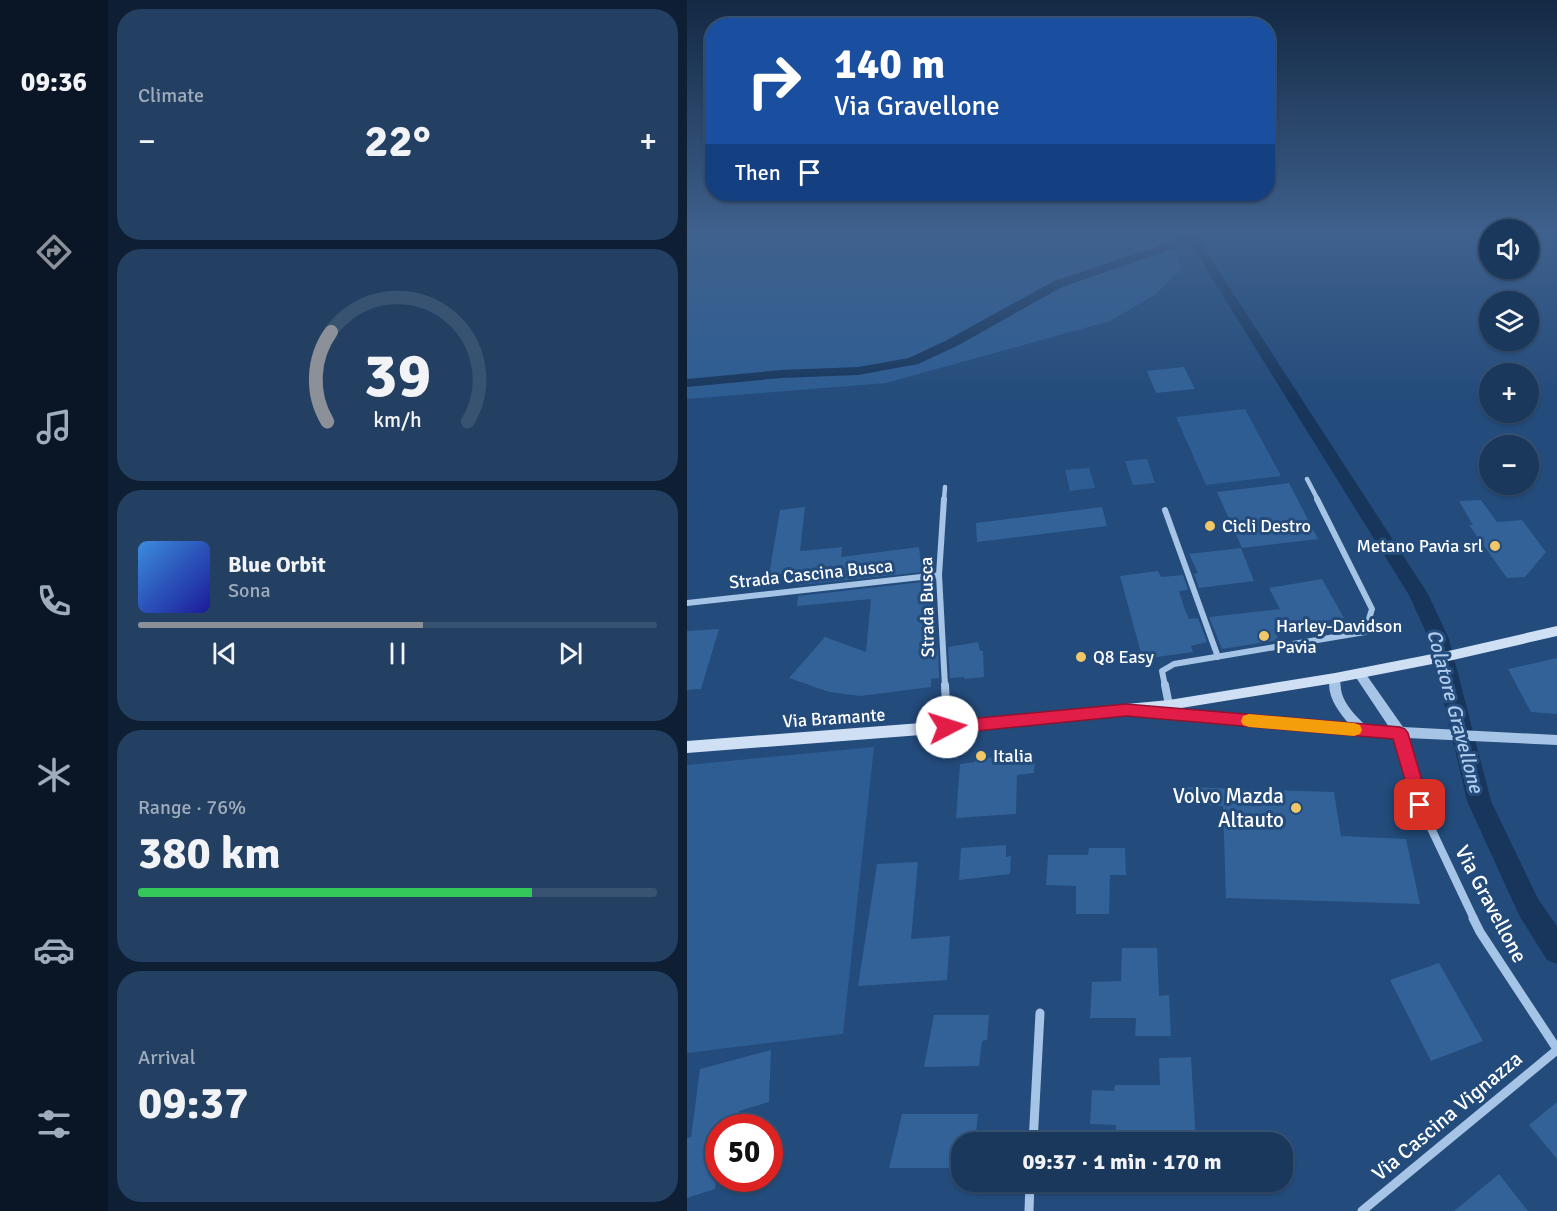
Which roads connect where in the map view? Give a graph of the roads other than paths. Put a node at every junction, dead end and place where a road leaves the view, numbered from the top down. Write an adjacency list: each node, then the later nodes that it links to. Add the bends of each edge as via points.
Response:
1 (1307, 479): 7 (street, via 1372,609 1365,632)
2 (945, 487): 4 (street, Strada Busca)
3 (1165, 510): 7 (street)
4 (939, 575): 5 (street, Strada Cascina Busca); 12 (street, Strada Busca)
5 (687, 603)
6 (1557, 631): 8 (main road, Via Bramante)
7 (1218, 657): 10 (street, via 1174,664 1162,671)
8 (1359, 673): 9 (main road, Via Bramante); 14 (street)
9 (1335, 678): 10 (main road, Via Bramante); 13 (street, via 1333,689 1338,699)
10 (1169, 705): 11 (main road, Via Bramante)
11 (1126, 710): 12 (main road, Via Bramante); 13 (street, Via Bramante)
12 (947, 727): 16 (main road, Via Bramante)
13 (1363, 730): 14 (street, Via Bramante)
14 (1400, 733): 15 (street, Via Bramante); 18 (street, Via Gravellone, via 1420,805 1480,932)
15 (1557, 740)
16 (687, 747)
17 (1040, 1013): 19 (street)
18 (1557, 1049): 22 (street, Via Cascina Vignazza)
19 (1033, 1132)
20 (1030, 1192): 21 (street)
21 (1029, 1211)
22 (1362, 1211)

